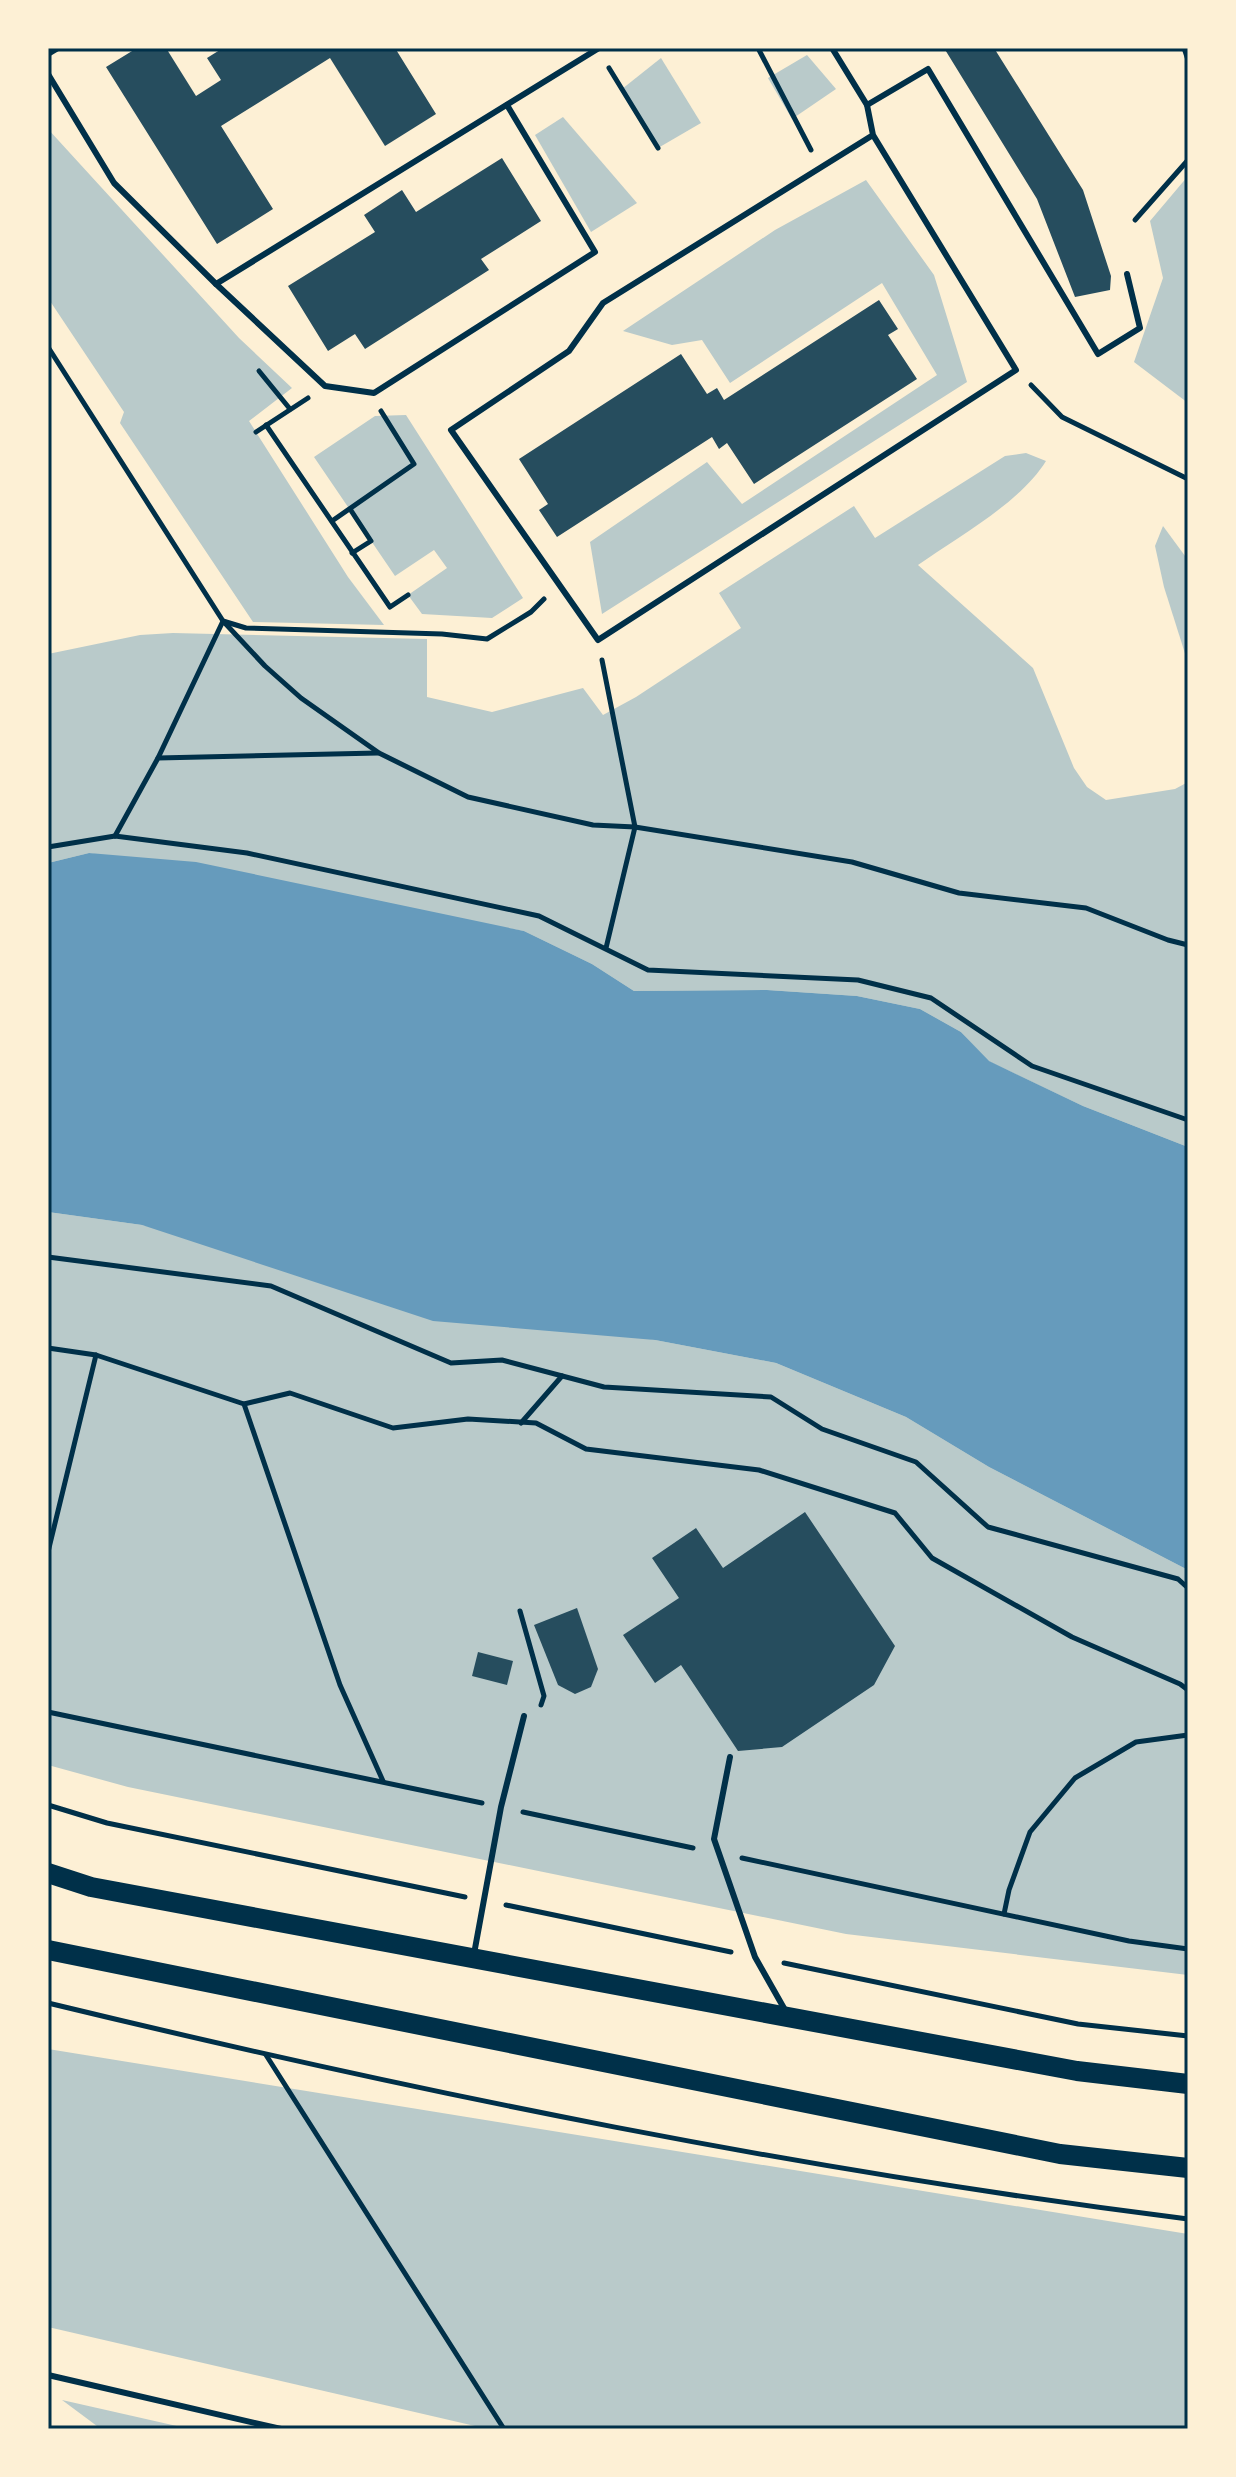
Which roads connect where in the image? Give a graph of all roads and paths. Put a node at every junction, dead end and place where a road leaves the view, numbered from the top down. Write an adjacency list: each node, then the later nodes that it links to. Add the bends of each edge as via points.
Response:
1 (58, 48): 6 (lane)
2 (758, 48): 14 (path)
3 (832, 48): 10 (lane)
4 (1184, 48): 7 (path)
5 (598, 49): 9 (lane); 12 (path)
6 (48, 54)
7 (1188, 60)
8 (48, 74): 17 (lane, via 114,183)
9 (507, 105): 17 (lane); 22 (lane, via 595,252)
10 (867, 105): 11 (lane); 16 (lane, via 928,69 1098,354 1140,328)
11 (873, 135): 14 (lane); 19 (lane)
12 (658, 148)
13 (1188, 160): 15 (path)
14 (821, 168): 30 (lane, via 603,303 569,351 451,430)
15 (1135, 220)
16 (1127, 274)
17 (216, 284): 21 (lane)
18 (48, 347): 32 (path)
19 (1016, 370): 26 (path, via 1062,417); 33 (lane)
20 (259, 371): 23 (path)
21 (325, 386): 22 (lane); 23 (path)
22 (374, 393): 27 (path, via 414,464)
23 (290, 409): 24 (path)
24 (266, 425): 25 (path); 28 (path)
25 (256, 432)
26 (1188, 479)
27 (350, 509): 28 (path); 29 (path, via 371,541)
28 (332, 521): 29 (path)
29 (352, 553): 31 (path, via 390,607)
30 (560, 585): 32 (path, via 531,612 487,639 246,628); 33 (lane)
31 (408, 595)
32 (223, 621): 34 (path, via 301,698); 35 (path)
33 (598, 640): 36 (path)
34 (379, 753): 35 (path); 36 (path, via 468,797 593,825)
35 (158, 758): 37 (path)
36 (635, 827): 39 (path, via 852,862 959,893 1086,908); 40 (path)
37 (115, 836): 38 (path); 40 (path, via 247,853 539,916)
38 (48, 847)
39 (1188, 945)
40 (606, 948): 41 (path, via 648,970 858,980 931,998 1032,1066)
41 (1188, 1120)
42 (48, 1257): 45 (path, via 271,1286 451,1363 502,1360)
43 (48, 1348): 44 (path)
44 (96, 1355): 46 (path); 48 (path)
45 (562, 1376): 47 (path); 49 (path, via 604,1387 771,1397 822,1429 916,1462 988,1527 1178,1579)
46 (244, 1404): 47 (path, via 290,1393 393,1428 468,1419); 56 (path, via 340,1685)
47 (521, 1423): 51 (path, via 536,1423 586,1449 759,1470 895,1513 932,1558 1072,1637)
48 (48, 1552)
49 (1188, 1588)
50 (520, 1611): 53 (path, via 544,1696 538,1719)
51 (1188, 1690)
52 (48, 1712): 56 (path)
53 (524, 1716): 58 (lane)
54 (1188, 1735): 62 (path, via 1136,1742 1075,1778 1030,1832)
55 (730, 1757): 59 (lane, via 714,1839)
56 (383, 1781): 58 (path)
57 (48, 1805): 61 (path, via 107,1823)
58 (501, 1807): 59 (path); 61 (lane)
59 (718, 1853): 62 (path); 65 (lane)
60 (48, 1873): 66 (main road, via 91,1887)
61 (483, 1900): 65 (path); 66 (lane)
62 (1004, 1914): 63 (path)
63 (1188, 1949)
64 (48, 1950): 72 (main road, via 1060,2154)
65 (755, 1957): 68 (lane); 69 (path, via 1078,2024)
66 (473, 1958): 68 (main road)
67 (48, 2003): 70 (path)
68 (788, 2017): 71 (main road, via 1077,2071)
69 (1188, 2036)
70 (266, 2055): 73 (path, via 700,2145); 76 (path)
71 (1188, 2084)
72 (1188, 2168)
73 (1188, 2219)
74 (48, 2375): 75 (lane)
75 (281, 2429)
76 (504, 2429)

